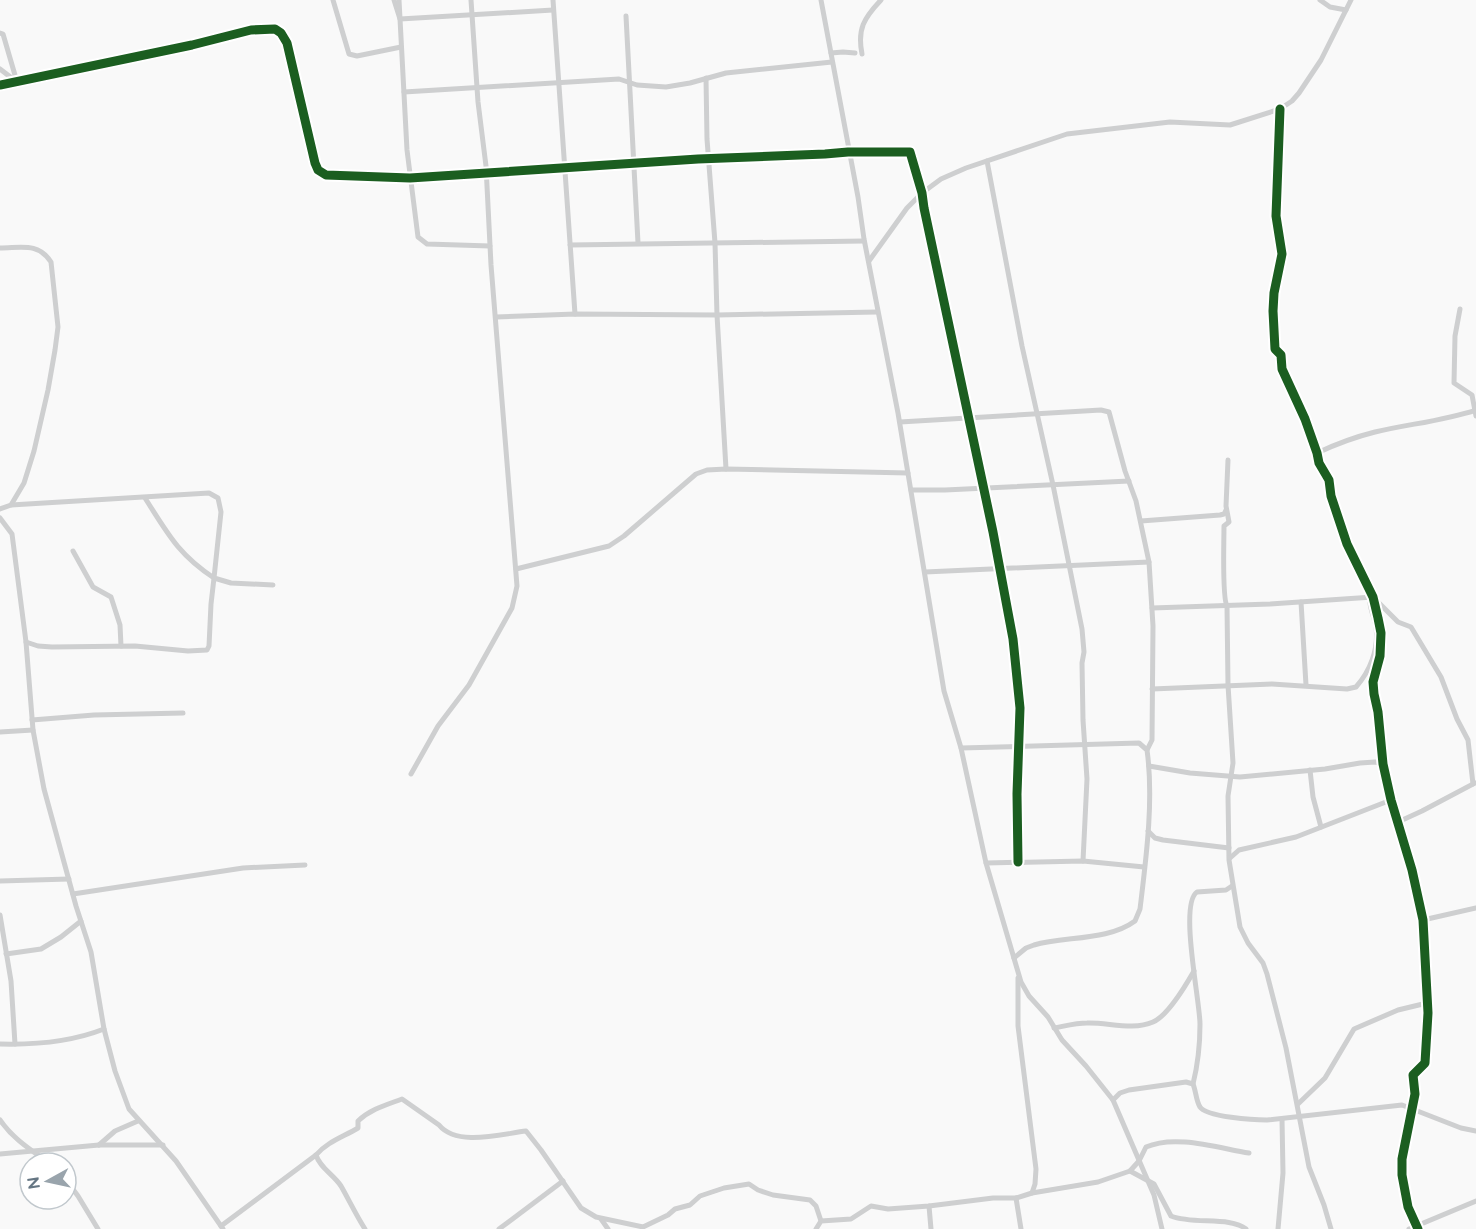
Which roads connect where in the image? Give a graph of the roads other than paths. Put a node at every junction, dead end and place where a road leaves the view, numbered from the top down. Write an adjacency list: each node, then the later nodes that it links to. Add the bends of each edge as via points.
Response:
1 (333, 0): 16 (street, via 349,54 357,56)
2 (394, 0): 14 (street)
3 (399, 0): 14 (street)
4 (471, 0): 12 (street)
5 (553, 0): 10 (street)
6 (821, 0): 17 (street)
7 (880, 0): 17 (street, via 864,21 858,53)
8 (1320, 0): 11 (street)
9 (1351, 0): 11 (street)
10 (553, 10): 12 (street); 23 (street)
11 (1346, 10): 27 (street, via 1321,60 1299,93)
12 (472, 15): 14 (street); 25 (street)
13 (626, 16): 22 (street)
14 (400, 19): 16 (street)
15 (0, 33): 21 (street)
16 (401, 47): 26 (street)
17 (831, 53): 18 (street)
18 (832, 62): 20 (street); 28 (street)
19 (0, 69): 21 (street)
20 (706, 78): 22 (street, via 666,87); 29 (street)
21 (17, 81): 24 (street); 34 (street, via 273,28 286,43 318,170 332,176)
22 (630, 82): 23 (street, via 619,79); 31 (street)
23 (559, 83): 25 (street); 32 (street)
24 (0, 85)
25 (478, 89): 26 (street); 33 (street)
26 (404, 92): 34 (street)
27 (1280, 109): 30 (street, via 1230,125 1170,122 1067,134); 52 (street, via 1276,216 1282,254 1273,311 1275,349 1281,355 1282,369)
28 (848, 152): 29 (street); 35 (street, via 910,152); 36 (street)
29 (709, 159): 31 (street); 38 (street)
30 (987, 160): 35 (street, via 941,179); 49 (street)
31 (635, 163): 32 (street); 37 (street)
32 (565, 167): 33 (street); 39 (street)
33 (486, 172): 34 (street); 40 (street)
34 (410, 178): 40 (street, via 421,241)
35 (922, 193): 42 (street); 50 (street)
36 (864, 241): 38 (street); 42 (street)
37 (638, 243): 38 (street); 39 (street)
38 (715, 243): 46 (street)
39 (570, 245): 45 (street)
40 (490, 246): 47 (street)
41 (0, 248): 61 (street, via 36,248 47,255 58,327 34,451 24,483)
42 (869, 261): 44 (street)
43 (1460, 309): 48 (street, via 1454,383 1472,395)
44 (877, 312): 46 (street); 51 (street)
45 (575, 314): 46 (street); 47 (street)
46 (717, 315): 54 (street)
47 (496, 317): 69 (street)
48 (1476, 412): 52 (street, via 1375,432)
49 (1038, 415): 50 (street); 56 (street, via 1108,411); 57 (street)
50 (967, 417): 51 (street); 58 (street)
51 (900, 422): 55 (street)
52 (1317, 453): 74 (street, via 1347,544)
53 (1228, 460): 63 (street)
54 (726, 469): 55 (street); 69 (street, via 696,474 609,546)
55 (908, 473): 59 (street)
56 (1129, 481): 57 (street); 65 (street)
57 (1053, 485): 58 (street); 68 (street)
58 (982, 487): 59 (street); 70 (street)
59 (911, 490): 71 (street)
60 (145, 498): 61 (street); 72 (street, via 174,544); 72 (street, via 202,493 218,498 222,512)
61 (11, 506): 62 (street)
62 (0, 509)
63 (1227, 509): 65 (street, via 1220,515); 76 (street, via 1229,522 1223,529)
64 (0, 518): 78 (street, via 12,534)
65 (1141, 521): 67 (street)
66 (73, 550): 79 (street, via 93,587 111,597 120,625)
67 (1149, 562): 68 (street); 77 (street)
68 (1070, 566): 70 (street); 87 (street, via 1083,643)
69 (516, 569): 94 (street, via 512,608 469,685 438,726)
70 (999, 569): 71 (street); 88 (street, via 1018,677)
71 (925, 572): 89 (street, via 944,689)
72 (214, 578): 73 (street); 79 (street, via 207,650)
73 (273, 585)
74 (1373, 597): 75 (street); 81 (street, via 1370,603 1376,626 1375,653 1359,685 1350,689); 91 (street, via 1381,633 1373,682); 96 (street, via 1398,622 1411,627 1445,686 1468,740)
75 (1301, 602): 76 (street); 81 (street)
76 (1227, 606): 77 (street); 80 (street)
77 (1152, 609): 82 (street)
78 (26, 642): 79 (street, via 52,647); 84 (street)
79 (121, 646)
80 (1228, 685): 81 (street); 82 (street); 95 (street)
81 (1306, 685)
82 (1152, 689): 90 (street, via 1152,740)
83 (183, 713): 84 (street)
84 (32, 720): 85 (street)
85 (33, 730): 86 (street); 109 (street, via 44,789)
86 (0, 732)
87 (1085, 745): 88 (street); 90 (street, via 1139,743); 104 (street)
88 (1020, 747): 89 (street); 105 (street)
89 (961, 748): 106 (street)
90 (1147, 750): 92 (street)
91 (1383, 764): 93 (street, via 1369,762); 97 (street)
92 (1149, 766): 95 (street); 100 (street)
93 (1310, 770): 95 (street); 99 (street)
94 (411, 774)
95 (1231, 776): 101 (street)
96 (1475, 783): 98 (street)
97 (1391, 800): 98 (street); 99 (street)
98 (1398, 822): 115 (street)
99 (1321, 828): 102 (street)
100 (1148, 831): 101 (street, via 1163,840); 108 (street)
101 (1228, 847): 102 (street); 103 (street)
102 (1239, 850): 103 (street)
103 (1229, 860): 111 (street)
104 (1083, 861): 105 (street); 108 (street)
105 (1018, 862): 106 (street)
106 (986, 864): 118 (street)
107 (305, 865): 112 (street, via 243,868)
108 (1144, 867): 118 (street, via 1138,916 1131,924 1084,938 1034,945)
109 (69, 879): 110 (street); 112 (street)
110 (0, 881)
111 (1232, 886): 119 (street, via 1197,892 1191,899); 128 (street, via 1240,927 1267,974)
112 (73, 894): 116 (street)
113 (1476, 908): 115 (street)
114 (0, 915): 117 (street)
115 (1423, 920): 121 (street)
116 (81, 921): 117 (street, via 41,949); 123 (street, via 91,952)
117 (6, 954): 125 (street)
118 (1014, 958): 120 (street)
119 (1194, 971): 122 (street, via 1153,1022 1084,1023); 126 (street, via 1200,1056)
120 (1018, 973): 122 (street, via 1024,988); 147 (street, via 1018,1026 1036,1168)
121 (1427, 1003): 128 (street, via 1398,1010 1354,1029 1325,1078); 129 (street, via 1425,1063 1413,1076)
122 (1054, 1028): 127 (street)
123 (104, 1029): 125 (street, via 71,1040); 133 (street, via 122,1092)
124 (0, 1044): 125 (street)
125 (15, 1044)
126 (1193, 1084): 127 (street, via 1129,1090); 131 (street, via 1203,1111 1254,1120)
127 (1113, 1100): 143 (street)
128 (1298, 1104): 130 (street)
129 (1412, 1109): 130 (street, via 1402,1105); 134 (street); 155 (street, via 1402,1175 1408,1207)
130 (1300, 1117): 131 (street); 166 (street, via 1309,1167)
131 (1282, 1119): 165 (street)
132 (0, 1120): 137 (street)
133 (138, 1121): 135 (street, via 115,1131); 136 (street)
134 (1476, 1131)
135 (99, 1145): 136 (street); 138 (street)
136 (163, 1145): 154 (street)
137 (30, 1151)
138 (41, 1151)
139 (18, 1153): 141 (street)
140 (1249, 1153): 143 (street, via 1180,1140 1146,1147)
141 (0, 1154)
142 (316, 1155): 146 (street, via 326,1144 358,1128 358,1120 365,1114 402,1099 461,1139 526,1131); 154 (street); 157 (street, via 321,1166 342,1187)
143 (1139, 1161): 144 (street); 145 (street)
144 (1130, 1171): 145 (street); 147 (street, via 1098,1182)
145 (1147, 1180): 163 (street); 164 (street, via 1158,1190 1172,1216 1189,1221 1237,1223)
146 (563, 1181): 152 (street, via 585,1212); 158 (street)
147 (1032, 1193): 149 (street)
148 (78, 1196): 156 (street)
149 (1016, 1198): 151 (street); 162 (street)
150 (1476, 1201): 155 (street)
151 (928, 1206): 153 (street, via 871,1206 851,1219); 161 (street)
152 (601, 1219): 153 (street, via 643,1227 700,1197 749,1184 773,1195 810,1200); 159 (street)
153 (821, 1221): 160 (street)
154 (222, 1227)
155 (1418, 1227): 167 (street)
156 (98, 1229)
157 (365, 1229)
158 (499, 1229)
159 (608, 1229)
160 (816, 1229)
161 (932, 1229)
162 (1021, 1229)
163 (1162, 1229)
164 (1246, 1229)
165 (1278, 1229)
166 (1331, 1229)
167 (1409, 1229)

